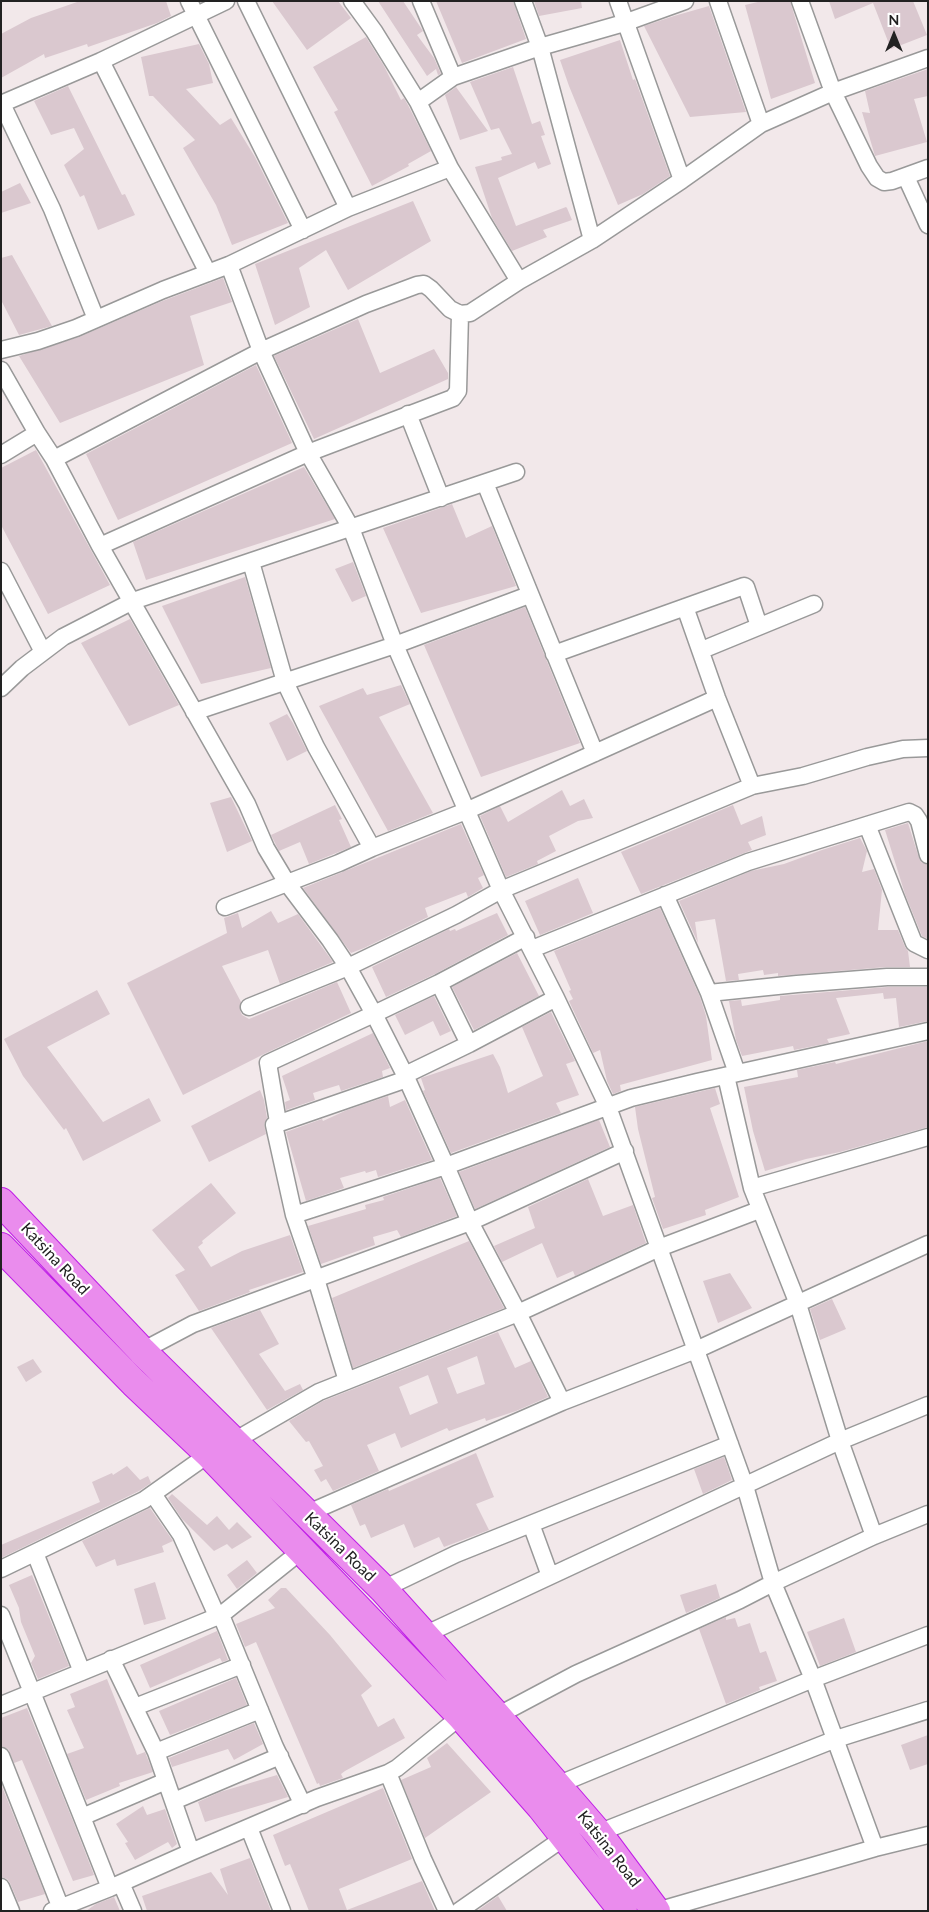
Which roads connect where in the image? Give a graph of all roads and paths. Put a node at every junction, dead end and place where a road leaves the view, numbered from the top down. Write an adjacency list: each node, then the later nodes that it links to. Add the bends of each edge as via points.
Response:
1 (226, 1): 10 (street)
2 (246, 1): 24 (street)
3 (352, 1): 17 (street)
4 (421, 1): 15 (street)
5 (523, 1): 12 (street)
6 (618, 1): 11 (street)
7 (685, 1): 11 (street)
8 (718, 1): 19 (street)
9 (800, 1): 16 (street)
10 (192, 8): 14 (street); 26 (street)
11 (624, 23): 12 (street); 23 (street)
12 (540, 47): 15 (street); 27 (street)
13 (928, 58): 16 (street)
14 (101, 61): 18 (street); 29 (street)
15 (453, 77): 17 (street)
16 (833, 92): 19 (street); 22 (street, via 877,178 884,182)
17 (418, 102): 20 (street)
18 (2, 104): 32 (street, via 52,209)
19 (761, 124): 23 (street)
20 (450, 168): 24 (street); 30 (street)
21 (928, 168): 22 (street)
22 (906, 177): 25 (street)
23 (682, 180): 27 (street)
24 (348, 208): 26 (street)
25 (928, 225)
26 (303, 230): 28 (street)
27 (592, 240): 30 (street)
28 (229, 266): 29 (street); 34 (street)
29 (208, 274): 32 (street)
30 (519, 281): 31 (street, via 470,313)
31 (460, 314): 34 (street, via 431,288 417,285); 36 (street, via 458,391 453,398)
32 (96, 319): 33 (street, via 38,341)
33 (1, 350)
34 (261, 351): 38 (street); 40 (street)
35 (1, 370): 37 (street)
36 (408, 414): 38 (street); 43 (street)
37 (37, 433): 39 (street); 40 (street)
38 (308, 453): 44 (street); 45 (street)
39 (1, 455)
40 (54, 459): 45 (street)
41 (516, 472): 42 (street)
42 (485, 483): 43 (street); 48 (street)
43 (441, 498): 44 (street)
44 (351, 528): 46 (street); 53 (street)
45 (100, 546): 49 (street)
46 (251, 562): 49 (street); 57 (street)
47 (1, 571): 55 (street)
48 (530, 595): 53 (street); 56 (street)
49 (133, 602): 55 (street, via 63,636); 60 (street)
50 (814, 604): 52 (street)
51 (685, 608): 52 (street, via 745,587); 54 (street); 56 (street)
52 (759, 626): 54 (street)
53 (395, 645): 57 (street); 64 (street)
54 (702, 650): 59 (street)
55 (43, 652): 58 (street)
56 (554, 654): 62 (street)
57 (285, 682): 60 (street); 66 (street, via 316,747)
58 (1, 688)
59 (717, 698): 62 (street); 63 (street)
60 (194, 712): 68 (street)
61 (928, 748): 63 (street, via 903,749)
62 (595, 753): 64 (street)
63 (752, 786): 69 (street)
64 (466, 810): 66 (street); 69 (street)
65 (867, 824): 67 (street, via 909,812 915,815); 70 (street, via 748,862); 73 (street, via 914,943)
66 (372, 848): 68 (street)
67 (928, 855)
68 (287, 883): 71 (street); 74 (street)
69 (501, 890): 72 (street); 74 (street, via 456,916)
70 (665, 895): 72 (street); 77 (street)
71 (226, 907)
72 (529, 943): 76 (street); 78 (street)
73 (928, 950)
74 (348, 967): 79 (street); 80 (street)
75 (928, 977): 77 (street, via 887,977)
76 (439, 983): 80 (street); 82 (street)
77 (709, 993): 83 (street)
78 (556, 998): 82 (street); 85 (street)
79 (249, 1007)
80 (374, 1014): 84 (street); 86 (street, via 268,1063 278,1122)
81 (928, 1031): 83 (street)
82 (469, 1044): 84 (street)
83 (731, 1074): 85 (street, via 631,1098); 90 (street)
84 (406, 1077): 86 (street); 89 (street)
85 (608, 1107): 88 (street); 89 (street)
86 (274, 1125): 93 (street)
87 (928, 1137): 90 (street)
88 (625, 1151): 94 (street); 97 (street)
89 (446, 1166): 93 (street); 94 (street)
90 (752, 1188): 92 (street)
91 (1, 1202): 102 (highway, Katsina Road)
92 (760, 1210): 97 (street); 99 (street)
93 (294, 1215): 98 (street)
94 (470, 1222): 98 (street); 100 (street)
95 (928, 1244): 99 (street)
96 (1, 1247): 109 (highway, Katsina Road, via 134,1383)
97 (659, 1248): 100 (street); 101 (street)
98 (316, 1279): 102 (street, via 193,1324); 103 (street)
99 (798, 1304): 101 (street); 107 (street)
100 (518, 1313): 103 (street); 104 (street)
101 (696, 1350): 104 (street); 108 (street)
102 (142, 1351): 106 (highway, Katsina Road)
103 (347, 1380): 106 (street, via 318,1392)
104 (562, 1402): 112 (street)
105 (928, 1405): 107 (street)
106 (234, 1441): 112 (highway, Katsina Road)
107 (840, 1441): 110 (street); 115 (street)
108 (730, 1444): 110 (street); 114 (street)
109 (209, 1454): 111 (street); 116 (highway, Katsina Road)
110 (745, 1486): 119 (street); 120 (street)
111 (153, 1494): 117 (street); 123 (street, via 181,1535)
112 (306, 1514): 121 (highway, Katsina Road)
113 (928, 1514): 115 (street)
114 (531, 1524): 119 (street); 121 (street, via 456,1554)
115 (874, 1536): 120 (street)
116 (301, 1551): 123 (street); 136 (highway, Katsina Road)
117 (35, 1553): 118 (street); 129 (street)
118 (1, 1569)
119 (550, 1576): 124 (street)
120 (773, 1583): 130 (street); 137 (street, via 576,1674)
121 (383, 1589): 124 (highway, Katsina Road)
122 (1, 1614): 126 (street)
123 (219, 1616): 127 (street); 128 (street)
124 (424, 1635): 137 (highway, Katsina Road)
125 (928, 1635): 130 (street)
126 (6, 1643): 131 (street)
127 (111, 1659): 129 (street); 133 (street)
128 (242, 1666): 133 (street); 134 (street)
129 (82, 1672): 131 (street)
130 (813, 1679): 138 (street); 144 (street)
131 (33, 1691): 132 (street); 147 (street)
132 (1, 1705)
133 (135, 1707): 139 (street)
134 (260, 1710): 139 (street); 141 (street)
135 (928, 1710): 138 (street)
136 (461, 1716): 142 (street); 151 (highway, Katsina Road)
137 (497, 1716): 144 (highway, Katsina Road)
138 (836, 1739): 149 (street); 152 (street)
139 (156, 1752): 143 (street)
140 (1, 1756): 156 (street)
141 (280, 1756): 145 (street); 146 (street)
142 (388, 1773): 146 (street); 160 (street)
143 (166, 1781): 145 (street); 147 (street)
144 (557, 1785): 149 (highway, Katsina Road)
145 (174, 1801): 153 (street)
146 (303, 1805): 148 (street)
147 (82, 1817): 154 (street)
148 (249, 1828): 153 (street); 159 (street)
149 (598, 1833): 163 (highway, Katsina Road)
150 (928, 1835): 152 (street)
151 (565, 1837): 161 (street); 162 (highway, Katsina Road)
152 (875, 1848): 163 (street)
153 (191, 1852): 154 (street)
154 (116, 1886): 156 (street); 158 (street)
155 (1, 1887): 157 (street)
156 (58, 1910)
157 (11, 1911)
158 (132, 1911)
159 (282, 1911)
160 (447, 1911)
161 (458, 1911)
162 (623, 1911)
163 (657, 1911)

